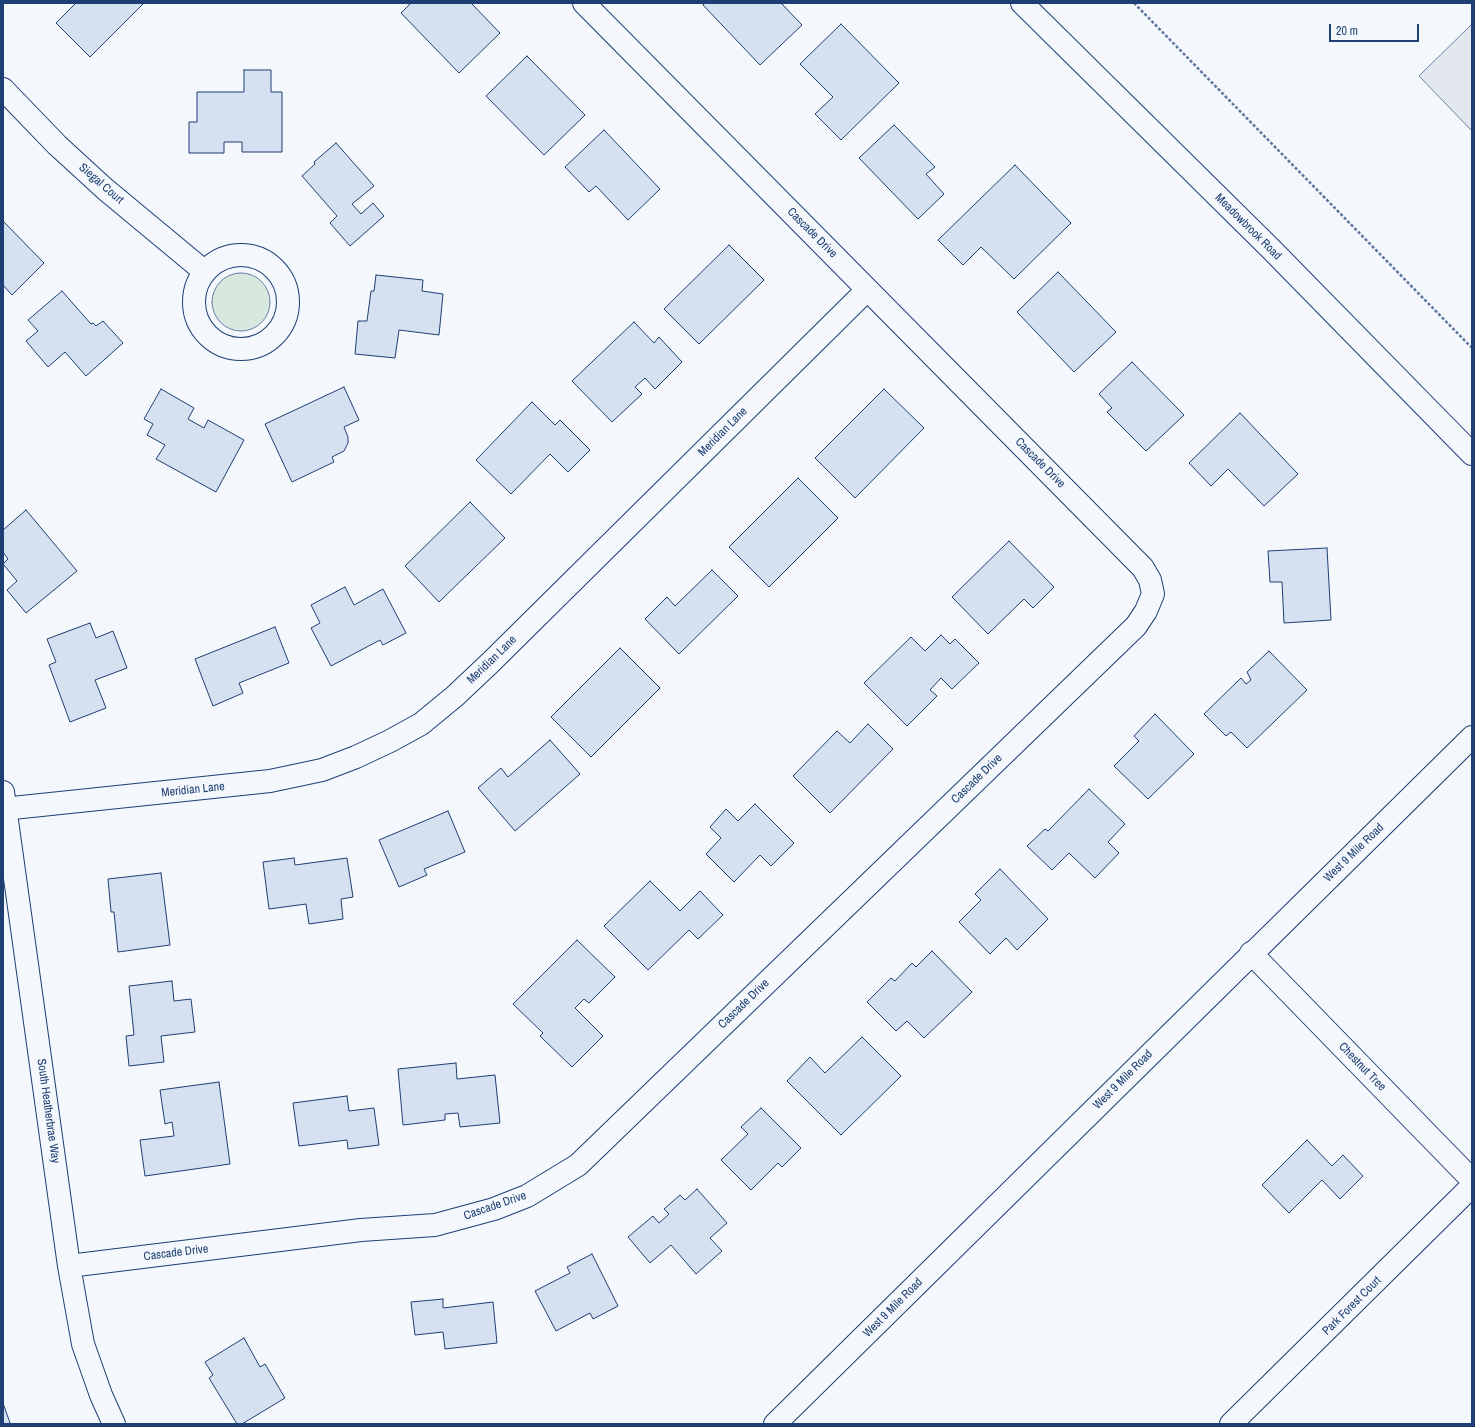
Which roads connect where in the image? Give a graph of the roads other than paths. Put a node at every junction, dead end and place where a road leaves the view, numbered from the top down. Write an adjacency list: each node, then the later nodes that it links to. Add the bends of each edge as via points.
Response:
1 (584, 3): 5 (street, Cascade Drive)
2 (1022, 3): 6 (street, Meadowbrook Road)
3 (3, 89): 4 (street, Siegal Court, via 57,145 105,189)
4 (205, 272): 4 (street, via 196,290 195,311 208,335 219,343 233,348 248,348 262,344 274,335 283,323 288,309 288,294 283,280 274,268 261,259 246,255 231,256 217,262)
5 (867, 290): 8 (street, Meridian Lane, via 485,668 421,724 390,742 322,770 270,781); 12 (street, Cascade Drive, via 1143,568 1150,580 1152,594 1146,611 1136,626 578,1165 527,1196 494,1209 435,1225 361,1230)
6 (1472, 454)
7 (1472, 736): 9 (street, West 9 Mile Road)
8 (4, 804): 12 (street, South Heatherbrae Way)
9 (1251, 953): 10 (street, Chestnut Tree); 14 (street, West 9 Mile Road)
10 (1472, 1180)
11 (1472, 1186): 15 (street, Park Forest Court)
12 (69, 1266): 13 (street, South Heatherbrae Way, via 83,1344 100,1395)
13 (114, 1424)
14 (775, 1424)
15 (1232, 1424)

